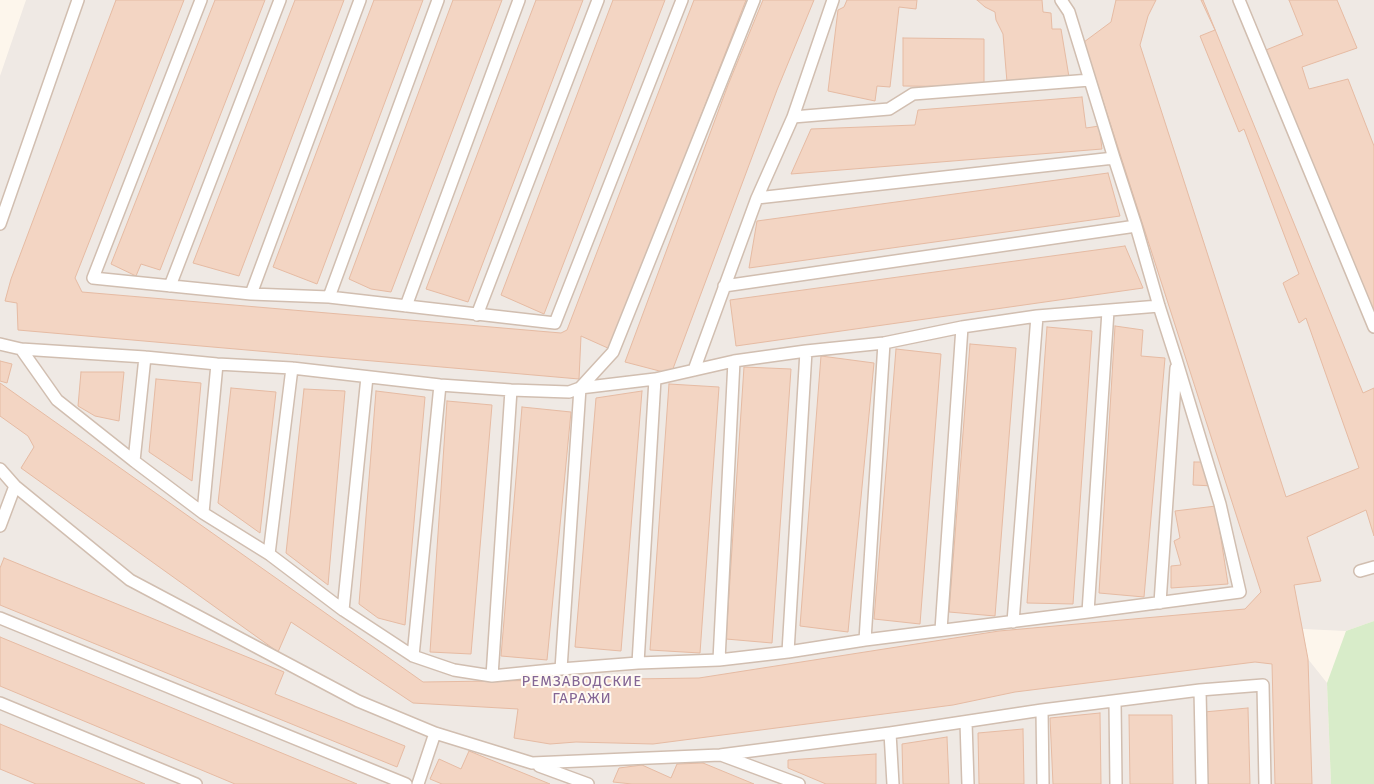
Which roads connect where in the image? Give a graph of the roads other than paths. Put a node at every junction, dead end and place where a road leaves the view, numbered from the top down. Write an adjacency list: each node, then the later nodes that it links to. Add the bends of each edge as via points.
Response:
1 (78, 0): 17 (lane)
2 (201, 0): 19 (lane, via 92,278)
3 (280, 0): 19 (lane)
4 (360, 0): 21 (lane)
5 (438, 0): 22 (lane)
6 (520, 0): 23 (lane)
7 (598, 0): 26 (lane)
8 (682, 0): 26 (lane, via 555,323)
9 (754, 0): 43 (lane, via 614,352)
10 (833, 0): 14 (lane)
11 (1061, 0): 13 (lane, via 1069,12)
12 (1239, 0): 29 (lane)
13 (1090, 80): 14 (lane, via 913,94 888,110); 15 (lane)
14 (793, 117): 16 (lane)
15 (1114, 158): 16 (lane); 18 (lane)
16 (757, 198): 20 (lane)
17 (0, 224)
18 (1136, 226): 20 (lane); 24 (lane)
19 (170, 286): 21 (lane)
20 (724, 286): 39 (lane)
21 (251, 294): 22 (lane)
22 (329, 297): 23 (lane)
23 (406, 306): 26 (lane)
24 (1159, 306): 25 (lane); 35 (lane)
25 (1108, 311): 27 (lane); 55 (lane)
26 (477, 315)
27 (1037, 316): 28 (lane); 57 (lane)
28 (962, 327): 30 (lane); 58 (lane)
29 (1374, 327)
30 (884, 343): 33 (lane); 59 (lane)
31 (0, 344): 32 (lane)
32 (21, 349): 34 (lane); 45 (lane, via 57,400)
33 (806, 351): 36 (lane); 60 (lane)
34 (145, 357): 37 (lane); 45 (lane)
35 (1176, 359): 53 (lane); 53 (lane, via 1220,504 1240,592)
36 (734, 361): 39 (lane); 62 (lane)
37 (217, 364): 38 (lane); 48 (lane)
38 (292, 368): 40 (lane); 50 (lane)
39 (694, 370): 41 (lane)
40 (367, 377): 42 (lane); 54 (lane)
41 (655, 379): 43 (lane); 63 (lane)
42 (440, 384): 44 (lane); 61 (lane)
43 (580, 388): 44 (lane, via 569,392); 64 (lane)
44 (511, 390): 65 (lane)
45 (134, 461): 48 (lane)
46 (0, 468): 47 (lane)
47 (15, 486): 49 (lane); 72 (lane, via 130,580 358,701)
48 (203, 513): 50 (lane)
49 (0, 526)
50 (269, 554): 54 (lane)
51 (1374, 567): 52 (lane)
52 (1360, 571)
53 (1160, 603): 55 (lane)
54 (343, 610): 61 (lane)
55 (1088, 612): 57 (lane)
56 (0, 618): 76 (lane)
57 (1013, 622): 58 (lane)
58 (941, 630): 59 (lane)
59 (865, 640): 60 (lane)
60 (788, 652): 62 (lane)
61 (413, 656): 65 (lane, via 454,670)
62 (719, 660): 63 (lane)
63 (638, 663): 64 (lane)
64 (561, 669): 65 (lane)
65 (492, 676)
66 (1200, 690): 67 (lane); 84 (lane); 85 (lane, via 1263,684)
67 (1115, 702): 69 (lane); 83 (lane)
68 (0, 703): 75 (lane)
69 (1042, 710): 70 (lane); 82 (lane)
70 (966, 722): 71 (lane); 81 (lane)
71 (890, 732): 73 (lane); 80 (lane)
72 (435, 733): 74 (lane); 77 (lane)
73 (720, 755): 74 (lane); 79 (lane)
74 (532, 763): 78 (lane)
75 (196, 784)
76 (406, 784)
77 (418, 784)
78 (588, 784)
79 (799, 784)
80 (893, 784)
81 (968, 784)
82 (1043, 784)
83 (1116, 784)
84 (1202, 784)
85 (1265, 784)

